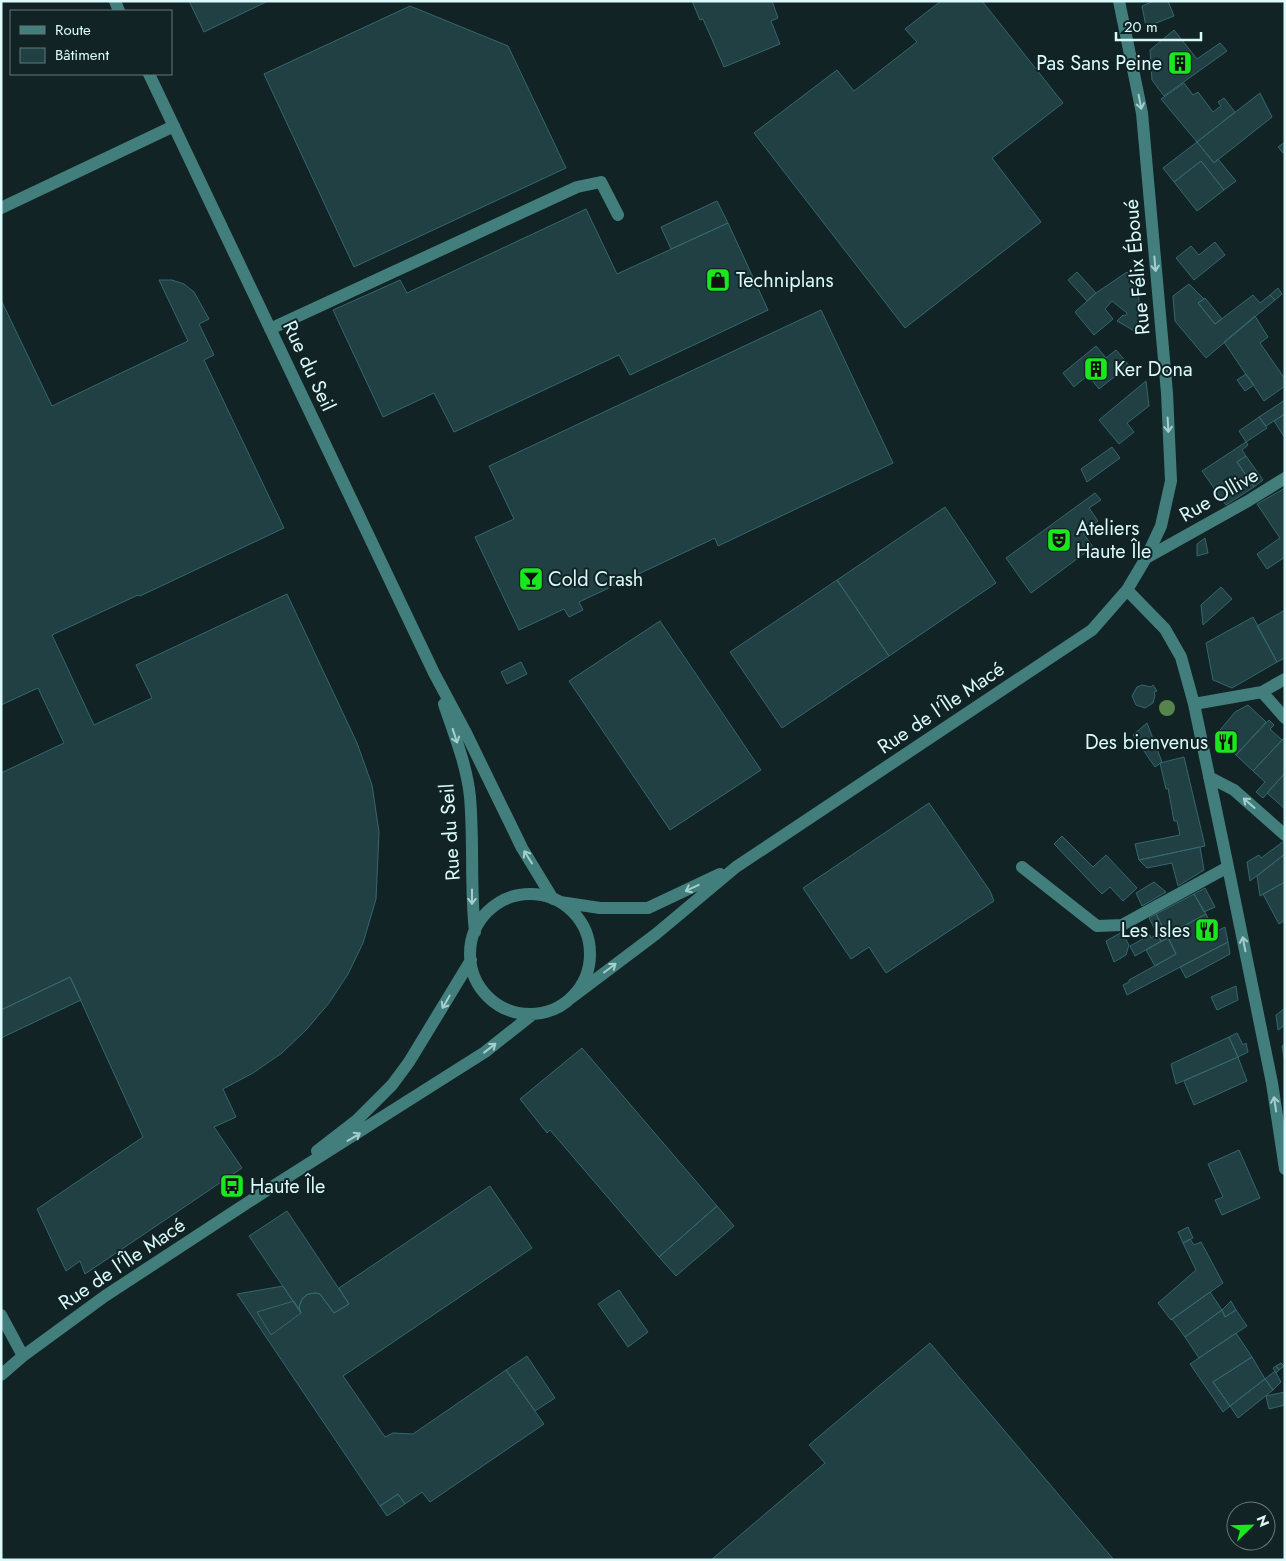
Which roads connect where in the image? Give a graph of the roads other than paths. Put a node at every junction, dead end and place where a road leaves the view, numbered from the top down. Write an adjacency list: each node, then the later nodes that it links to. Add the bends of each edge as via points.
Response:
1 (1119, 1): 8 (street, Rue Félix Éboué, one-way to 8, via 1142,113 1171,481 1161,526)
2 (149, 75): 3 (street, Rue du Seil)
3 (174, 126): 4 (street); 6 (street, Rue du Seil)
4 (1, 208)
5 (618, 216): 6 (street, via 601,182 577,187)
6 (270, 329): 10 (street, Rue du Seil)
7 (1285, 478): 8 (street, Rue Ollive)
8 (1146, 558): 9 (street, Rue de l'Île Macé)
9 (1128, 590): 13 (street, via 1165,630 1181,657); 17 (street, Rue de l'Île Macé, via 1092,630)
10 (434, 674): 20 (street, Rue du Seil, one-way to 10, via 522,848); 21 (street, Rue du Seil, one-way to 21, via 463,763 470,796)
11 (1285, 679): 12 (street)
12 (1262, 692): 13 (street); 14 (street)
13 (1194, 704): 15 (street)
14 (1285, 718)
15 (1209, 776): 16 (street, one-way to 15, via 1234,790); 19 (street)
16 (1285, 835)
17 (736, 867): 20 (street, Rue de l'Île Macé, one-way to 20, via 648,908 600,908); 23 (street, Rue de l'Île Macé, one-way to 17, via 656,934)
18 (1022, 867): 19 (street, via 1097,926 1122,925)
19 (1228, 867): 25 (street, one-way to 19, via 1272,1083)
20 (556, 901): 21 (street, via 534,895 508,899 487,913); 23 (street, via 579,920 590,950 585,976)
21 (475, 932): 22 (street)
22 (471, 960): 24 (street, via 479,985 492,999 511,1011); 26 (street, Rue de l'Île Macé, one-way to 26, via 392,1085 356,1120)
23 (571, 998): 24 (street, via 553,1010)
24 (533, 1014): 26 (street, Rue de l'Île Macé, one-way to 24, via 486,1052)
25 (1285, 1169)
26 (268, 1190): 28 (street, Rue de l'Île Macé, via 105,1296)
27 (1, 1316): 28 (street)
28 (23, 1356): 29 (street, Rue de l'Île Macé)
29 (1, 1375)

